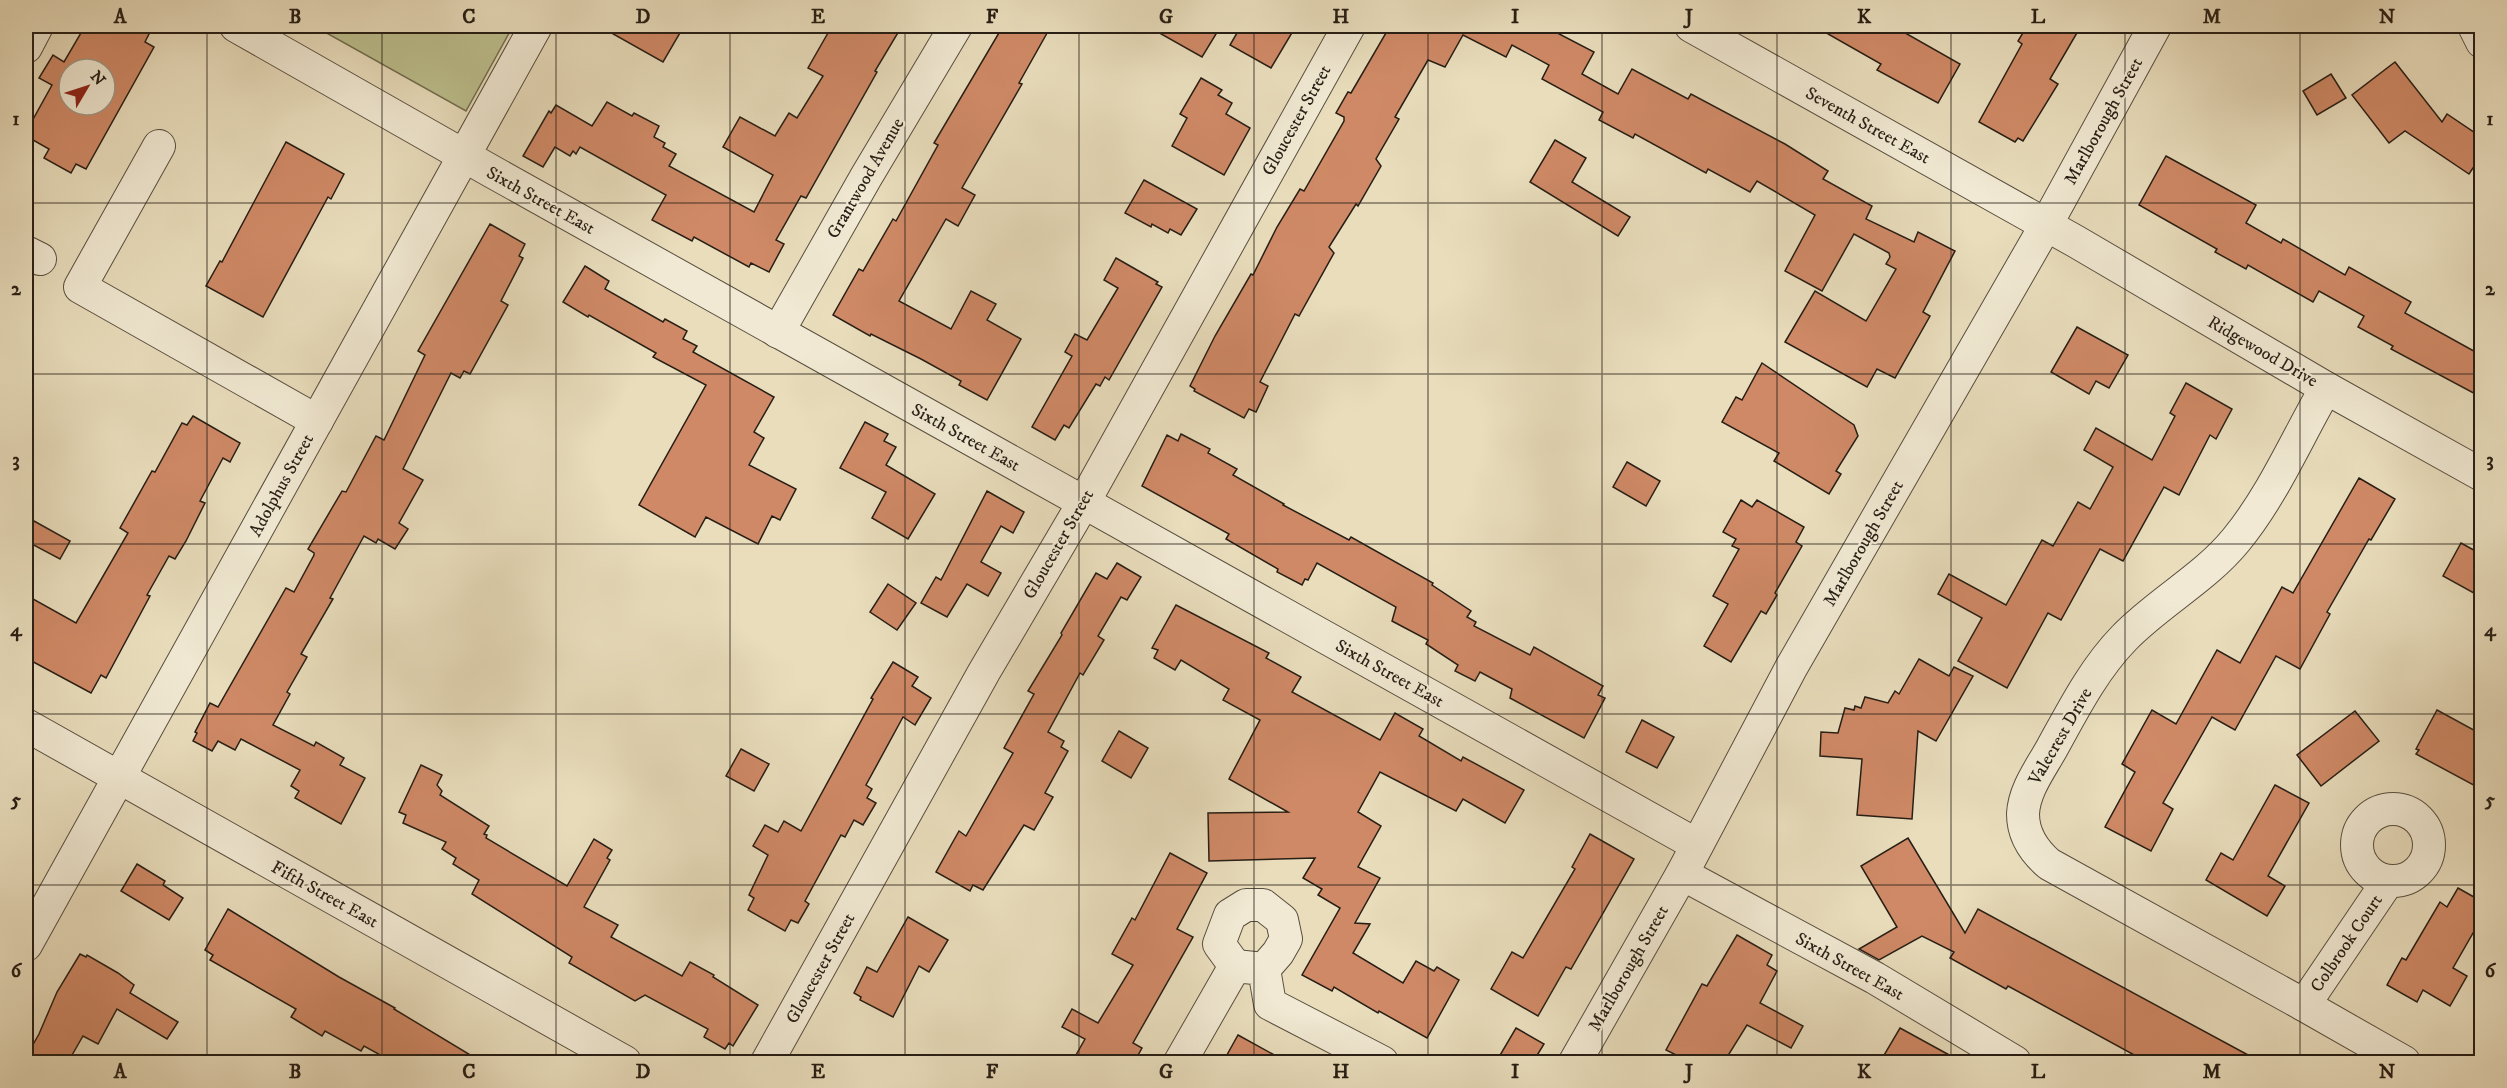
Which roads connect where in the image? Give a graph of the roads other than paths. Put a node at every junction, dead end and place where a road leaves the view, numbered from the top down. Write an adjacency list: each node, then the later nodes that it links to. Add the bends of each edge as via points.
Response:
1 (38, 26): 10 (street)
2 (236, 26): 12 (street, Sixth Street East)
3 (536, 26): 12 (street, Adolphus Street)
4 (956, 26): 14 (street, Grantwood Avenue)
5 (1349, 26): 18 (street, Gloucester Street)
6 (1691, 26): 13 (street, Seventh Street East)
7 (2155, 26): 13 (street, Marlborough Street)
8 (2474, 26): 9 (street)
9 (2481, 42)
10 (26, 47)
11 (159, 146): 16 (street, via 81,287)
12 (463, 156): 14 (street, Sixth Street East); 16 (street, Adolphus Street)
13 (2046, 225): 15 (street, Ridgewood Drive); 21 (street, Marlborough Street, via 1791,668)
14 (778, 332): 18 (street, Sixth Street East)
15 (2326, 388): 17 (street, Ridgewood Drive); 25 (street, Valecrest Drive, via 2254,517 2236,540 2202,576 2138,624 2102,664 2080,696 2028,792 2023,813 2032,847 2049,864)
16 (317, 421): 20 (street, Adolphus Street)
17 (2481, 475)
18 (1084, 502): 21 (street, Sixth Street East); 27 (street, Gloucester Street, via 984,672)
19 (26, 725): 20 (street, Fifth Street East)
20 (118, 777): 24 (street, Adolphus Street); 26 (street, Fifth Street East)
21 (1697, 845): 22 (street, Marlborough Street)
22 (1682, 874): 30 (street, Marlborough Street); 31 (street, Sixth Street East, via 1875,978)
23 (2388, 881): 25 (street, Colbrook Court)
24 (26, 945)
25 (2304, 1005): 32 (street, Valecrest Drive)
26 (625, 1062)
27 (767, 1062)
28 (1180, 1062): 29 (street, via 1249,967 1270,1004)
29 (1383, 1062)
30 (1575, 1062)
31 (2015, 1062)
32 (2404, 1062)

